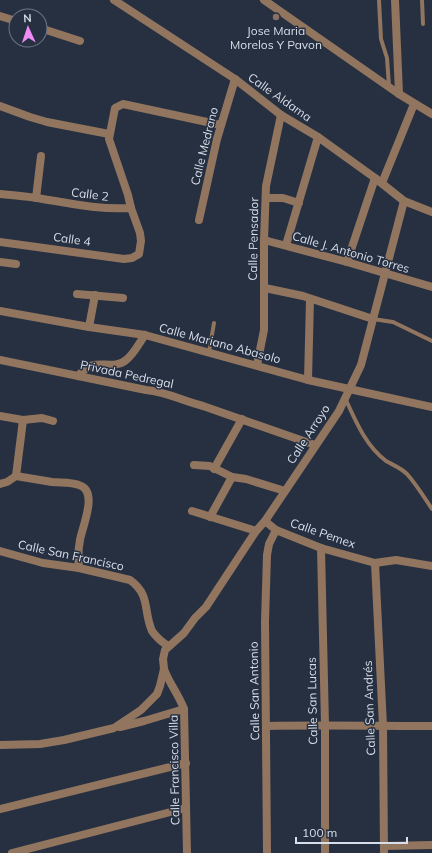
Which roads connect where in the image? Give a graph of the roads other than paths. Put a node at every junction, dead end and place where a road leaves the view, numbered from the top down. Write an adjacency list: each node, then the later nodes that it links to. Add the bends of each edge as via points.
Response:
1 (114, 0): 9 (street, Calle Aldama)
2 (264, 0): 10 (street)
3 (379, 0): 10 (lane, via 381,38 387,58)
4 (395, 0): 11 (street)
5 (422, 0): 6 (lane)
6 (423, 24)
7 (48, 31): 8 (street)
8 (80, 41)
9 (235, 79): 15 (street, Calle Aldama); 16 (street, Calle Medrano)
10 (389, 87): 11 (street)
11 (399, 94): 12 (street)
12 (414, 104): 14 (street); 20 (street)
13 (0, 106): 17 (street, via 41,120)
14 (432, 114)
15 (281, 115): 18 (street, Calle Aldama); 23 (street, Calle Pensador, via 267,176)
16 (221, 125): 17 (street, via 123,104 115,108); 28 (street, Calle Medrano)
17 (109, 134): 26 (street, via 110,145)
18 (318, 138): 20 (street, Calle Aldama); 25 (street)
19 (41, 156): 22 (street)
20 (379, 181): 24 (street, Calle Aldama); 33 (street)
21 (0, 194): 22 (street, Calle 2)
22 (36, 198): 26 (street, Calle 2, via 82,206)
23 (266, 198): 25 (street, via 283,198); 29 (street, Calle Pensador)
24 (404, 201): 27 (street, Calle Aldama); 35 (street, Calle Arroyo)
25 (299, 203): 31 (street)
26 (131, 208): 30 (street, Calle 4, via 140,233 139,254 132,258)
27 (432, 212)
28 (199, 220)
29 (264, 240): 31 (street, Calle J. Antonio Torres); 37 (street, Calle Pensador)
30 (0, 242)
31 (286, 245): 33 (street, Calle J. Antonio Torres)
32 (0, 262): 34 (street)
33 (347, 262): 35 (street, Calle J. Antonio Torres)
34 (16, 264)
35 (386, 274): 36 (street, Calle J. Antonio Torres); 43 (street, Calle Arroyo)
36 (432, 287)
37 (265, 288): 41 (street); 50 (street, Calle Pensador, via 264,330)
38 (77, 294): 39 (street)
39 (95, 295): 40 (street); 45 (street)
40 (123, 298)
41 (310, 299): 43 (street); 52 (street)
42 (0, 311): 45 (street, Calle Mariano Abasolo)
43 (373, 318): 47 (lane, via 393,322); 53 (street, Calle Arroyo, via 361,364)
44 (214, 323): 48 (lane)
45 (89, 327): 46 (street, Calle Mariano Abasolo)
46 (145, 335): 48 (street, Calle Mariano Abasolo); 51 (street, via 127,360 122,363 95,365)
47 (432, 341)
48 (209, 353): 50 (street, Calle Mariano Abasolo)
49 (0, 360): 51 (street, Privada Pedregal)
50 (257, 365): 52 (street, Calle Mariano Abasolo)
51 (78, 376): 56 (street, Privada Pedregal, via 164,392)
52 (308, 380): 53 (street, Calle Mariano Abasolo)
53 (346, 393): 54 (street, Calle Mariano Abasolo); 59 (street, Calle Arroyo, via 331,424); 66 (lane, via 359,430 387,461 406,473)
54 (432, 407)
55 (0, 416): 57 (street)
56 (242, 419): 59 (street, Privada Pedregal); 61 (street)
57 (23, 420): 58 (street); 62 (street)
58 (53, 420)
59 (315, 445): 65 (street, Calle Arroyo)
60 (194, 464): 61 (street)
61 (214, 469): 63 (street)
62 (16, 476): 64 (street); 76 (street, via 81,485 88,491)
63 (232, 477): 65 (street); 68 (street)
64 (0, 484)
65 (285, 491): 69 (street, Calle Arroyo)
66 (432, 509)
67 (192, 512): 68 (street)
68 (210, 517): 71 (street)
69 (265, 521): 70 (street, Calle Pemex); 71 (street, Calle Arroyo)
70 (276, 530): 72 (street, Calle Pemex); 81 (street, Calle San Antonio, via 269,544 266,567)
71 (256, 531): 77 (street, Calle Arroyo, via 206,607 184,633)
72 (321, 548): 74 (street, Calle Pemex); 80 (street, Calle San Lucas)
73 (0, 551): 76 (street, Calle San Francisco, via 43,563)
74 (375, 563): 75 (street, via 396,560); 82 (street, Calle San Andrés)
75 (432, 566)
76 (78, 568): 77 (street, Calle San Francisco, via 130,580 137,585 145,599 153,632)
77 (168, 646): 78 (street, via 163,654)
78 (164, 668): 79 (street, Calle Francisco Villa); 84 (street, via 157,694 141,710)
79 (184, 709): 84 (street); 86 (street, Calle Francisco Villa)
80 (325, 725): 81 (street); 82 (street); 94 (street, Calle San Lucas)
81 (266, 726): 93 (street, Calle San Antonio)
82 (383, 726): 83 (street); 90 (street, Calle San Andrés)
83 (432, 726)
84 (114, 728): 85 (street, via 64,740 18,746)
85 (0, 745)
86 (186, 763): 87 (street, Calle Francisco Villa); 88 (street)
87 (186, 808): 91 (street); 92 (street, Calle Francisco Villa)
88 (0, 809)
89 (432, 845): 90 (street)
90 (384, 849)
91 (12, 853)
92 (187, 853)
93 (267, 853)
94 (326, 853)

